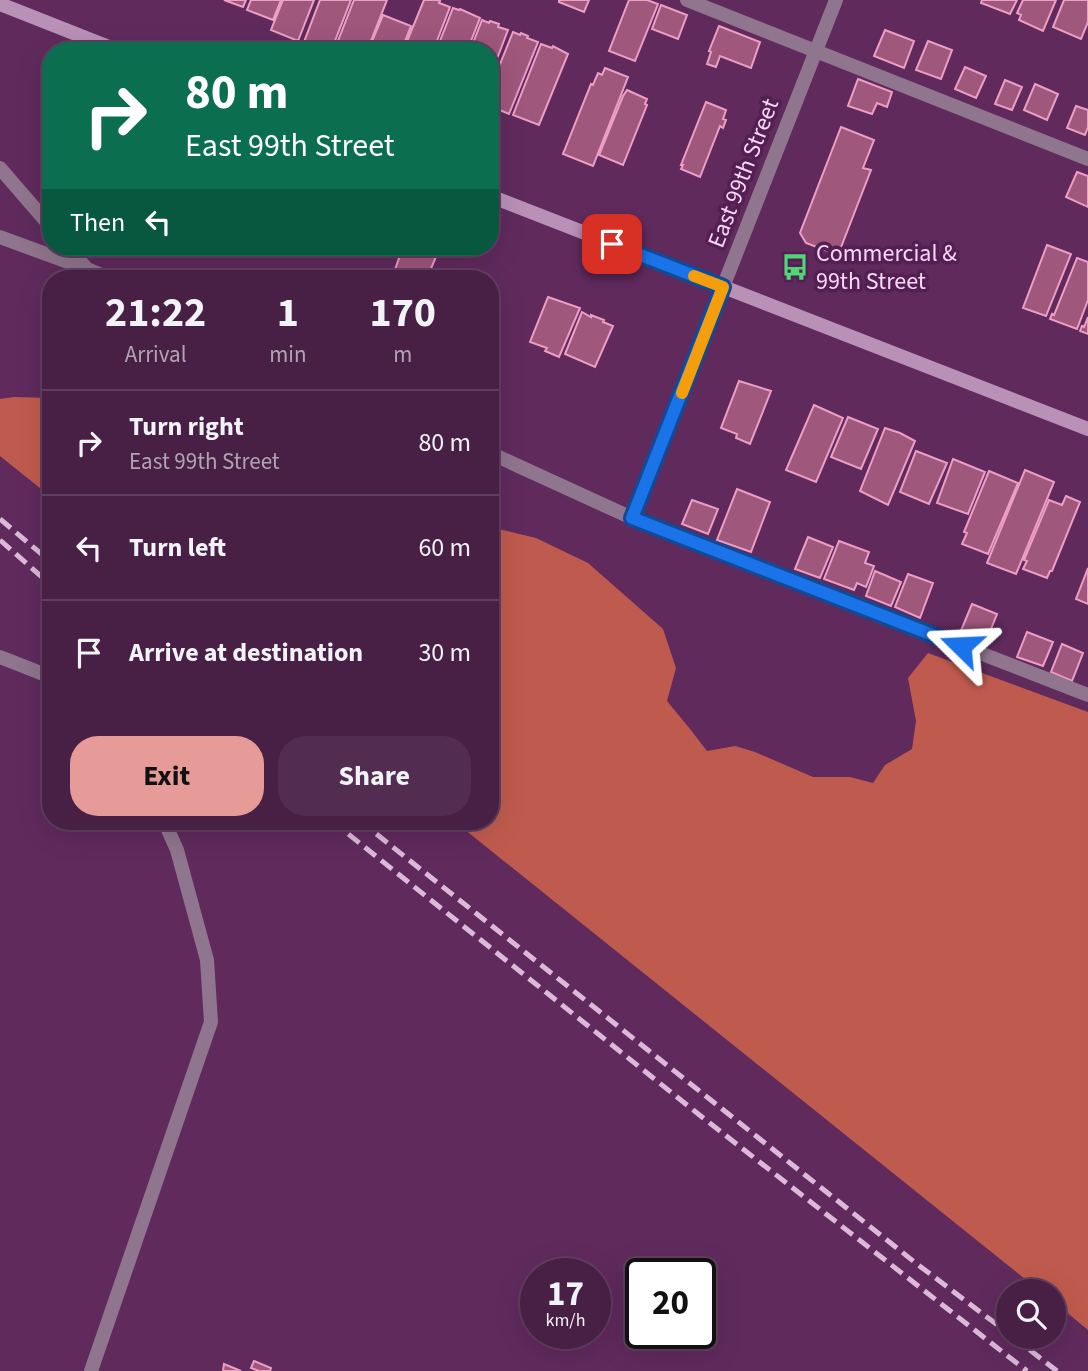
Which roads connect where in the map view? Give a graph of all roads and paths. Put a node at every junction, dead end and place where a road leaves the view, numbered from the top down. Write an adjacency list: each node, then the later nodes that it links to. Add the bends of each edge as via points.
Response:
1 (687, 0): 5 (street)
2 (836, 0): 5 (street, East 99th Street)
3 (0, 4): 4 (main road)
4 (96, 42)
5 (816, 50): 6 (street); 15 (street, East 99th Street)
6 (1088, 159)
7 (0, 168): 9 (street)
8 (499, 200): 15 (main road)
9 (42, 217)
10 (0, 237): 11 (street)
11 (42, 252)
12 (52, 256): 14 (street)
13 (76, 256): 14 (street)
14 (87, 269)
15 (723, 287): 16 (main road); 18 (street, East 99th Street)
16 (1088, 429)
17 (499, 457): 18 (street)
18 (632, 518): 21 (street)
19 (0, 657): 20 (street)
20 (42, 673)
21 (1088, 695)
22 (168, 830): 23 (street, via 207,960 211,1022)
23 (91, 1371)

